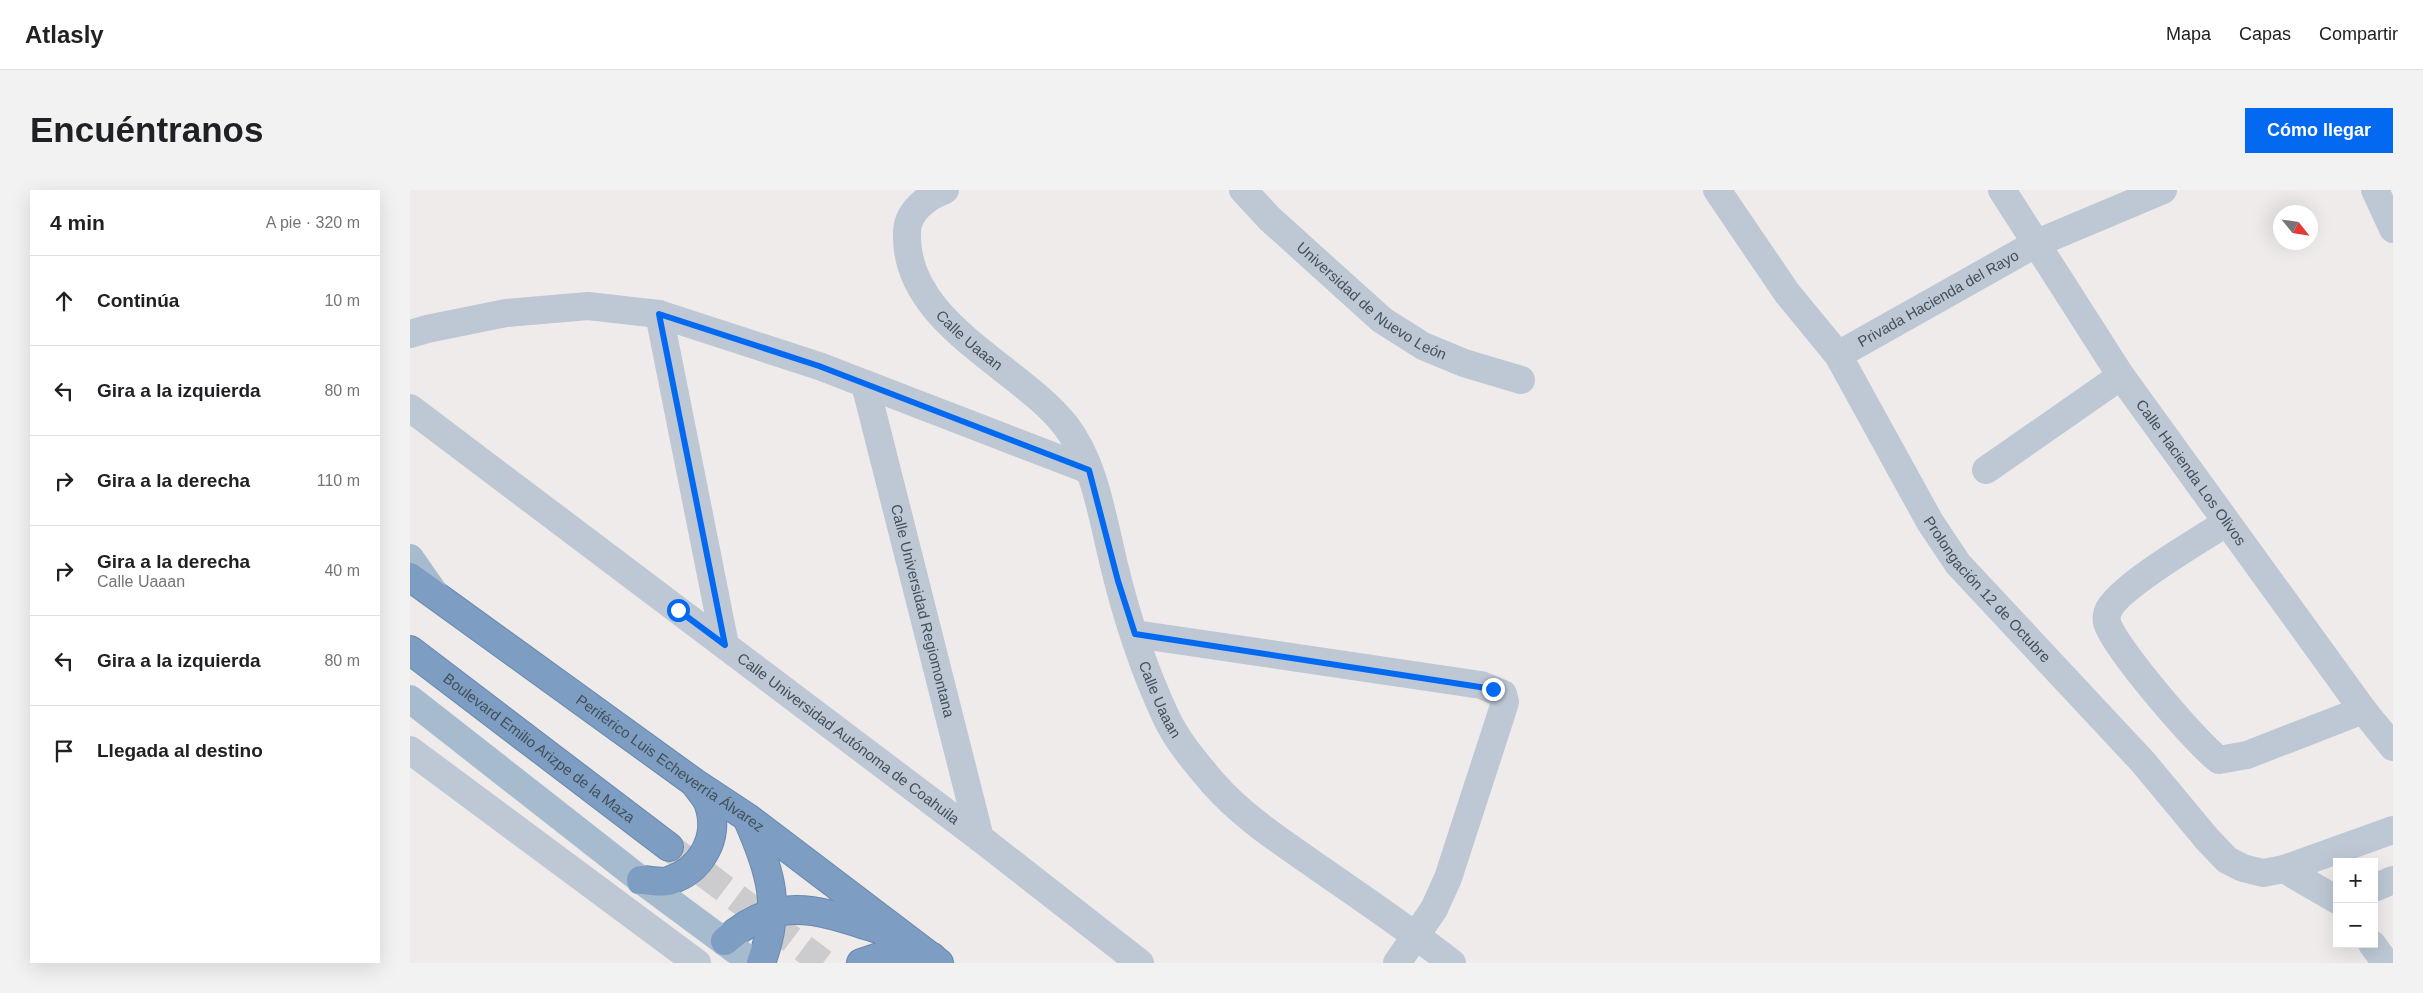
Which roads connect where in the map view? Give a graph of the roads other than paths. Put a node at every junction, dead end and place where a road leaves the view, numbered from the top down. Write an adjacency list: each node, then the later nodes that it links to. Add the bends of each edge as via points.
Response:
1 (945, 190): 16 (street, Calle Uaaan, via 920,204 907,224 909,259 918,282 946,320 974,347 1049,406 1080,448)
2 (1243, 190): 13 (street, Universidad de Nuevo León, via 1270,219 1382,320 1423,346 1464,363)
3 (1716, 190): 11 (street, Prolongación 12 de Octubre, via 1787,292)
4 (2002, 190): 8 (street, Calle Hacienda Los Olivos)
5 (2163, 190): 8 (street, Privada Hacienda del Rayo)
6 (2375, 190): 7 (street)
7 (2393, 229)
8 (2037, 242): 11 (street, Privada Hacienda del Rayo); 12 (street, Calle Hacienda Los Olivos)
9 (659, 314): 10 (street, via 588,306 506,313); 14 (street, via 754,343); 23 (street)
10 (410, 334)
11 (1838, 356): 34 (street, Prolongación 12 de Octubre, via 1930,522 1958,564 2143,762 2228,860 2263,873)
12 (2120, 376): 17 (street); 18 (street, Calle Hacienda Los Olivos)
13 (1521, 380)
14 (866, 384): 16 (street); 32 (street, Calle Universidad Regiomontana)
15 (410, 408): 23 (street, Calle Universidad Autónoma de Coahuila)
16 (1089, 470): 22 (street, Calle Uaaan)
17 (1986, 470)
18 (2226, 523): 26 (street, Calle Hacienda Los Olivos); 26 (street, via 2133,585 2116,600 2106,621 2121,648 2194,738 2219,760 2247,755)
19 (410, 558): 21 (main road, Periférico Luis Echeverría Álvarez)
20 (410, 577): 21 (highway)
21 (436, 596): 29 (highway, Periférico Luis Echeverría Álvarez)
22 (1135, 634): 40 (street, Calle Uaaan, via 1167,719 1214,784 1245,815); 40 (street, via 1481,685 1503,694 1502,715 1457,852 1434,909)
23 (725, 645): 32 (street, Calle Universidad Autónoma de Coahuila)
24 (410, 650): 33 (highway, Boulevard Emilio Arizpe de la Maza)
25 (410, 699): 35 (main road)
26 (2362, 710): 27 (street, Calle Hacienda Los Olivos)
27 (2393, 747)
28 (410, 750): 45 (street)
29 (695, 783): 30 (highway, Periférico Luis Echeverría Álvarez); 35 (highway, via 709,804 713,829 706,853 690,872 666,882)
30 (748, 818): 39 (highway, via 765,857); 41 (highway, Periférico Luis Echeverría Álvarez)
31 (2393, 830): 34 (street, Prolongación 12 de Octubre)
32 (980, 838): 50 (street, Calle Universidad Autónoma de Coahuila)
33 (669, 847)
34 (2284, 869): 38 (street)
35 (641, 880): 42 (main road)
36 (2393, 880): 37 (street)
37 (2378, 886)
38 (2333, 898)
39 (774, 912): 41 (highway, via 798,909 822,913); 42 (highway, via 749,922); 48 (highway)
40 (1417, 936): 51 (street); 52 (street, Calle Uaaan)
41 (904, 938): 44 (highway, Periférico Luis Echeverría Álvarez)
42 (725, 941): 46 (street); 47 (main road)
43 (2375, 948): 53 (street)
44 (935, 960): 49 (highway, via 885,955)
45 (696, 963)
46 (705, 963)
47 (753, 963)
48 (761, 963)
49 (861, 963)
50 (1140, 963)
51 (1397, 963)
52 (1452, 963)
53 (2386, 963)

